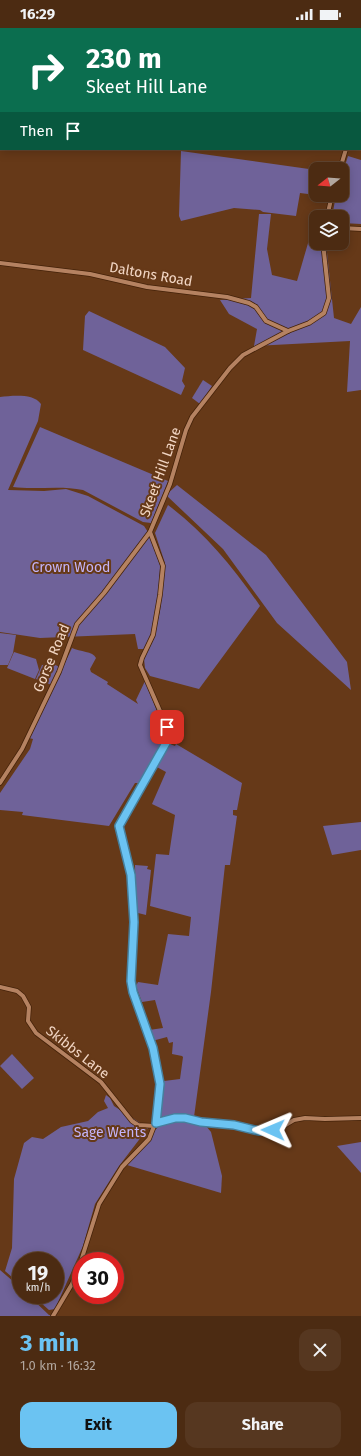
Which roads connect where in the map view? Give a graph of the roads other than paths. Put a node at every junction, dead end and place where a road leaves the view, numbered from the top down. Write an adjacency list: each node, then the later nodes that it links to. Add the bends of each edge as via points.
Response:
1 (346, 150): 2 (street)
2 (342, 162)
3 (349, 228): 4 (street)
4 (361, 229)
5 (324, 250): 7 (street, Skeet Hill Lane, via 329,298 324,313 309,323)
6 (0, 263): 7 (street, Daltons Road, via 90,274 147,287 234,299 256,307 266,321)
7 (288, 331): 8 (street, Skeet Hill Lane, via 243,355 192,417 170,484)
8 (150, 532): 9 (street, Gorse Road, via 77,624 59,672 17,758); 12 (street, Skeet Hill Lane, via 163,566 153,635 140,665 169,736 119,826 131,875 134,922 131,981 155,1055 160,1084)
9 (0, 783)
10 (0, 987): 12 (street, Skibbs Lane, via 17,991 23,996 28,1007 28,1021 36,1033 101,1082 132,1121 138,1125)
11 (361, 1118): 12 (street, Skibbs Lane, via 305,1118 294,1120 279,1129 264,1132 185,1118 175,1118)
12 (156, 1124): 13 (street, Skeet Hill Lane, via 149,1139 122,1167 103,1197)
13 (84, 1252)
14 (72, 1284): 15 (street, Skeet Hill Lane)
15 (53, 1316)

